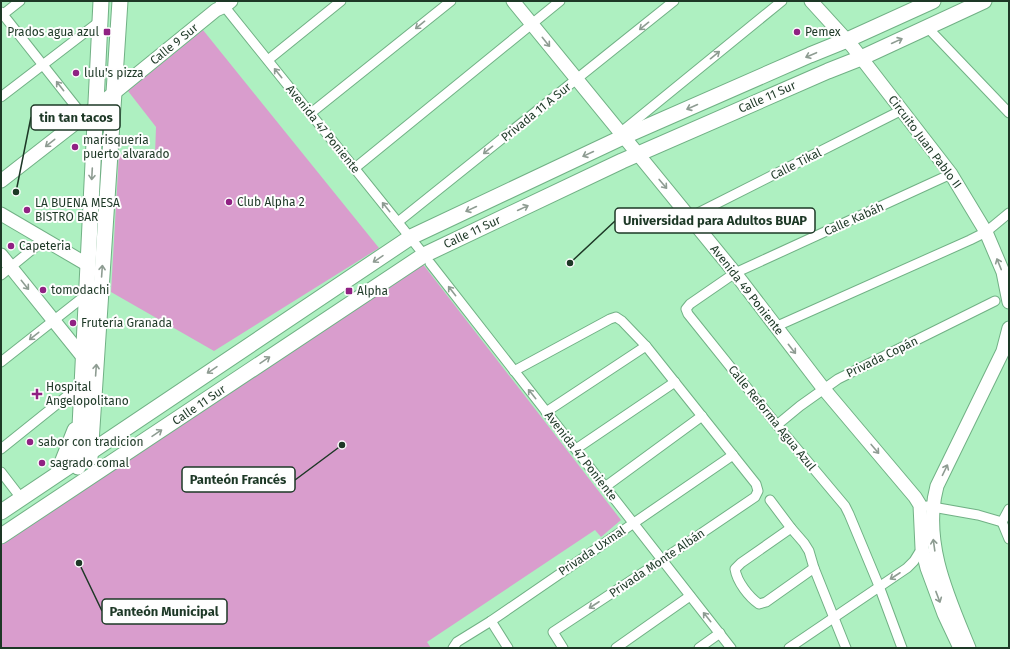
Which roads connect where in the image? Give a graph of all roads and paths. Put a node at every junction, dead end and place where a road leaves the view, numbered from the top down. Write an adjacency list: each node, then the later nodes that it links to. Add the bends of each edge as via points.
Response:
1 (20, 1): 14 (street)
2 (101, 1): 15 (main road)
3 (120, 1): 23 (main road)
4 (341, 1): 20 (street)
5 (451, 1): 27 (street, one-way to 27)
6 (513, 1): 16 (main road, Avenida 49 Poniente)
7 (560, 1): 16 (street)
8 (674, 1): 22 (street, Privada 11 A Sur, one-way to 22)
9 (782, 1): 30 (street, one-way to 9)
10 (811, 1): 18 (main road, Circuito Juan Pablo II)
11 (933, 1): 18 (main road, Calle 11 Sur)
12 (984, 1): 17 (main road, Calle 11 Sur)
13 (222, 4): 20 (street, Avenida 47 Poniente); 23 (main road, Calle 9 Sur)
14 (2, 14): 21 (street)
15 (100, 21): 21 (street); 25 (main road)
16 (531, 24): 22 (main road, Avenida 49 Poniente, one-way to 22); 33 (street)
17 (927, 27): 19 (main road, Calle 11 Sur, one-way to 17); 28 (street)
18 (847, 40): 19 (main road, Circuito Juan Pablo II); 30 (main road, Calle 11 Sur, one-way to 30)
19 (861, 58): 26 (main road, Circuito Juan Pablo II); 32 (main road, Calle 11 Sur)
20 (268, 60): 27 (street, Avenida 47 Poniente, one-way to 20)
21 (43, 65): 24 (street); 29 (street, one-way to 21)
22 (576, 80): 31 (main road, Avenida 49 Poniente); 39 (street, Privada 11 A Sur, one-way to 39)
23 (114, 93): 25 (main road, Calle 9 Sur); 67 (main road, one-way to 23)
24 (1, 97)
25 (96, 107): 29 (main road, Calle 9 Sur); 45 (main road, one-way to 45)
26 (902, 110): 34 (main road, Circuito Juan Pablo II); 38 (street, Calle Tikal)
27 (311, 113): 33 (street, Avenida 47 Poniente)
28 (1009, 113)
29 (84, 117): 35 (main road, Calle 9 Sur, one-way to 35)
30 (646, 120): 31 (main road, Calle 11 Sur)
31 (622, 135): 32 (main road, Avenida 49 Poniente); 41 (main road, Calle 11 Sur, one-way to 41)
32 (638, 154): 38 (main road, Avenida 49 Poniente, one-way to 38); 44 (main road, Calle 11 Sur, one-way to 32)
33 (355, 168): 39 (street, Avenida 47 Poniente, one-way to 33)
34 (951, 174): 40 (main road, Circuito Juan Pablo II); 47 (street, Calle Kabáh)
35 (1, 181)
36 (1009, 213): 40 (street)
37 (1, 214): 42 (main road)
38 (690, 217): 47 (main road, Avenida 49 Poniente)
39 (398, 222): 41 (street, Avenida 47 Poniente)
40 (986, 232): 50 (main road, Circuito Juan Pablo II, one-way to 40, via 1003,272); 52 (street)
41 (411, 237): 44 (street, Avenida 47 Poniente); 67 (main road, Calle 11 Sur, one-way to 67)
42 (45, 239): 45 (main road); 46 (street)
43 (1, 255): 46 (main road)
44 (427, 258): 57 (street, Avenida 47 Poniente, one-way to 44); 72 (main road, Calle 11 Sur, one-way to 44)
45 (88, 264): 48 (main road)
46 (6, 271): 51 (main road, one-way to 51)
47 (735, 273): 52 (main road, Avenida 49 Poniente); 64 (street, Calle Reforma Agua Azul, via 686,309)
48 (86, 295): 51 (street); 55 (main road)
49 (995, 301): 60 (street, Privada Copán)
50 (1009, 302)
51 (54, 321): 55 (main road); 56 (street, one-way to 56)
52 (776, 327): 60 (main road, Avenida 49 Poniente, one-way to 60)
53 (1009, 328): 77 (main road, one-way to 53, via 937,486 1003,351)
54 (646, 346): 57 (street, via 622,321 610,319); 58 (street); 61 (street)
55 (83, 357): 59 (main road)
56 (1, 362)
57 (514, 371): 61 (street, Avenida 47 Poniente, one-way to 57)
58 (675, 382): 62 (street); 66 (street)
59 (82, 384): 63 (main road); 65 (street)
60 (823, 388): 64 (street, Privada Copán); 76 (main road, Avenida 49 Poniente, one-way to 76)
61 (546, 412): 66 (street, Avenida 47 Poniente)
62 (702, 416): 68 (street); 73 (street)
63 (80, 418): 69 (main road); 71 (main road)
64 (777, 425): 88 (street, Calle Reforma Agua Azul, via 845,506)
65 (1, 449)
66 (576, 449): 73 (street, Avenida 47 Poniente)
67 (91, 451): 69 (main road, Calle 11 Sur); 72 (main road)
68 (733, 455): 81 (street, Privada Uxmal); 86 (street, Privada Monte Albán, via 756,484 758,490 755,497)
69 (78, 460): 71 (main road, Calle 11 Sur); 72 (main road)
70 (1, 472): 74 (street)
71 (58, 473): 74 (main road, Calle 11 Sur)
72 (83, 482): 83 (main road, Calle 11 Sur)
73 (605, 487): 81 (street, Avenida 47 Poniente)
74 (21, 498): 79 (main road, Calle 11 Sur)
75 (770, 500): 82 (street)
76 (920, 505): 77 (street); 85 (main road)
77 (933, 507): 80 (street); 103 (main road, one-way to 77, via 952,608 936,560)
78 (1009, 509): 80 (street)
79 (1, 512)
80 (1002, 522): 84 (street)
81 (633, 523): 86 (street, Avenida 47 Poniente); 91 (street, Privada Uxmal)
82 (791, 528): 87 (street, via 809,551); 87 (street, via 740,563 735,569 736,577 759,604 766,602)
83 (1, 536)
84 (1009, 539)
85 (922, 548): 88 (street, one-way to 88, via 907,568); 102 (main road, one-way to 102, via 944,614)
86 (662, 560): 89 (street, Avenida 47 Poniente); 95 (street, Privada Monte Albán, one-way to 95, via 553,632)
87 (814, 568): 90 (street)
88 (880, 586): 90 (street); 101 (street, Calle Reforma Agua Azul)
89 (690, 596): 92 (street, Avenida 47 Poniente, one-way to 89); 96 (street)
90 (834, 617): 99 (street); 100 (street)
91 (490, 621): 93 (street, Privada Uxmal, via 457,642); 94 (street)
92 (720, 633): 97 (street); 98 (street, Avenida 47 Poniente)
93 (453, 648)
94 (508, 648)
95 (563, 648)
96 (616, 648)
97 (699, 648)
98 (731, 648)
99 (788, 648)
100 (846, 648)
101 (902, 648)
102 (960, 648)
103 (970, 648)

